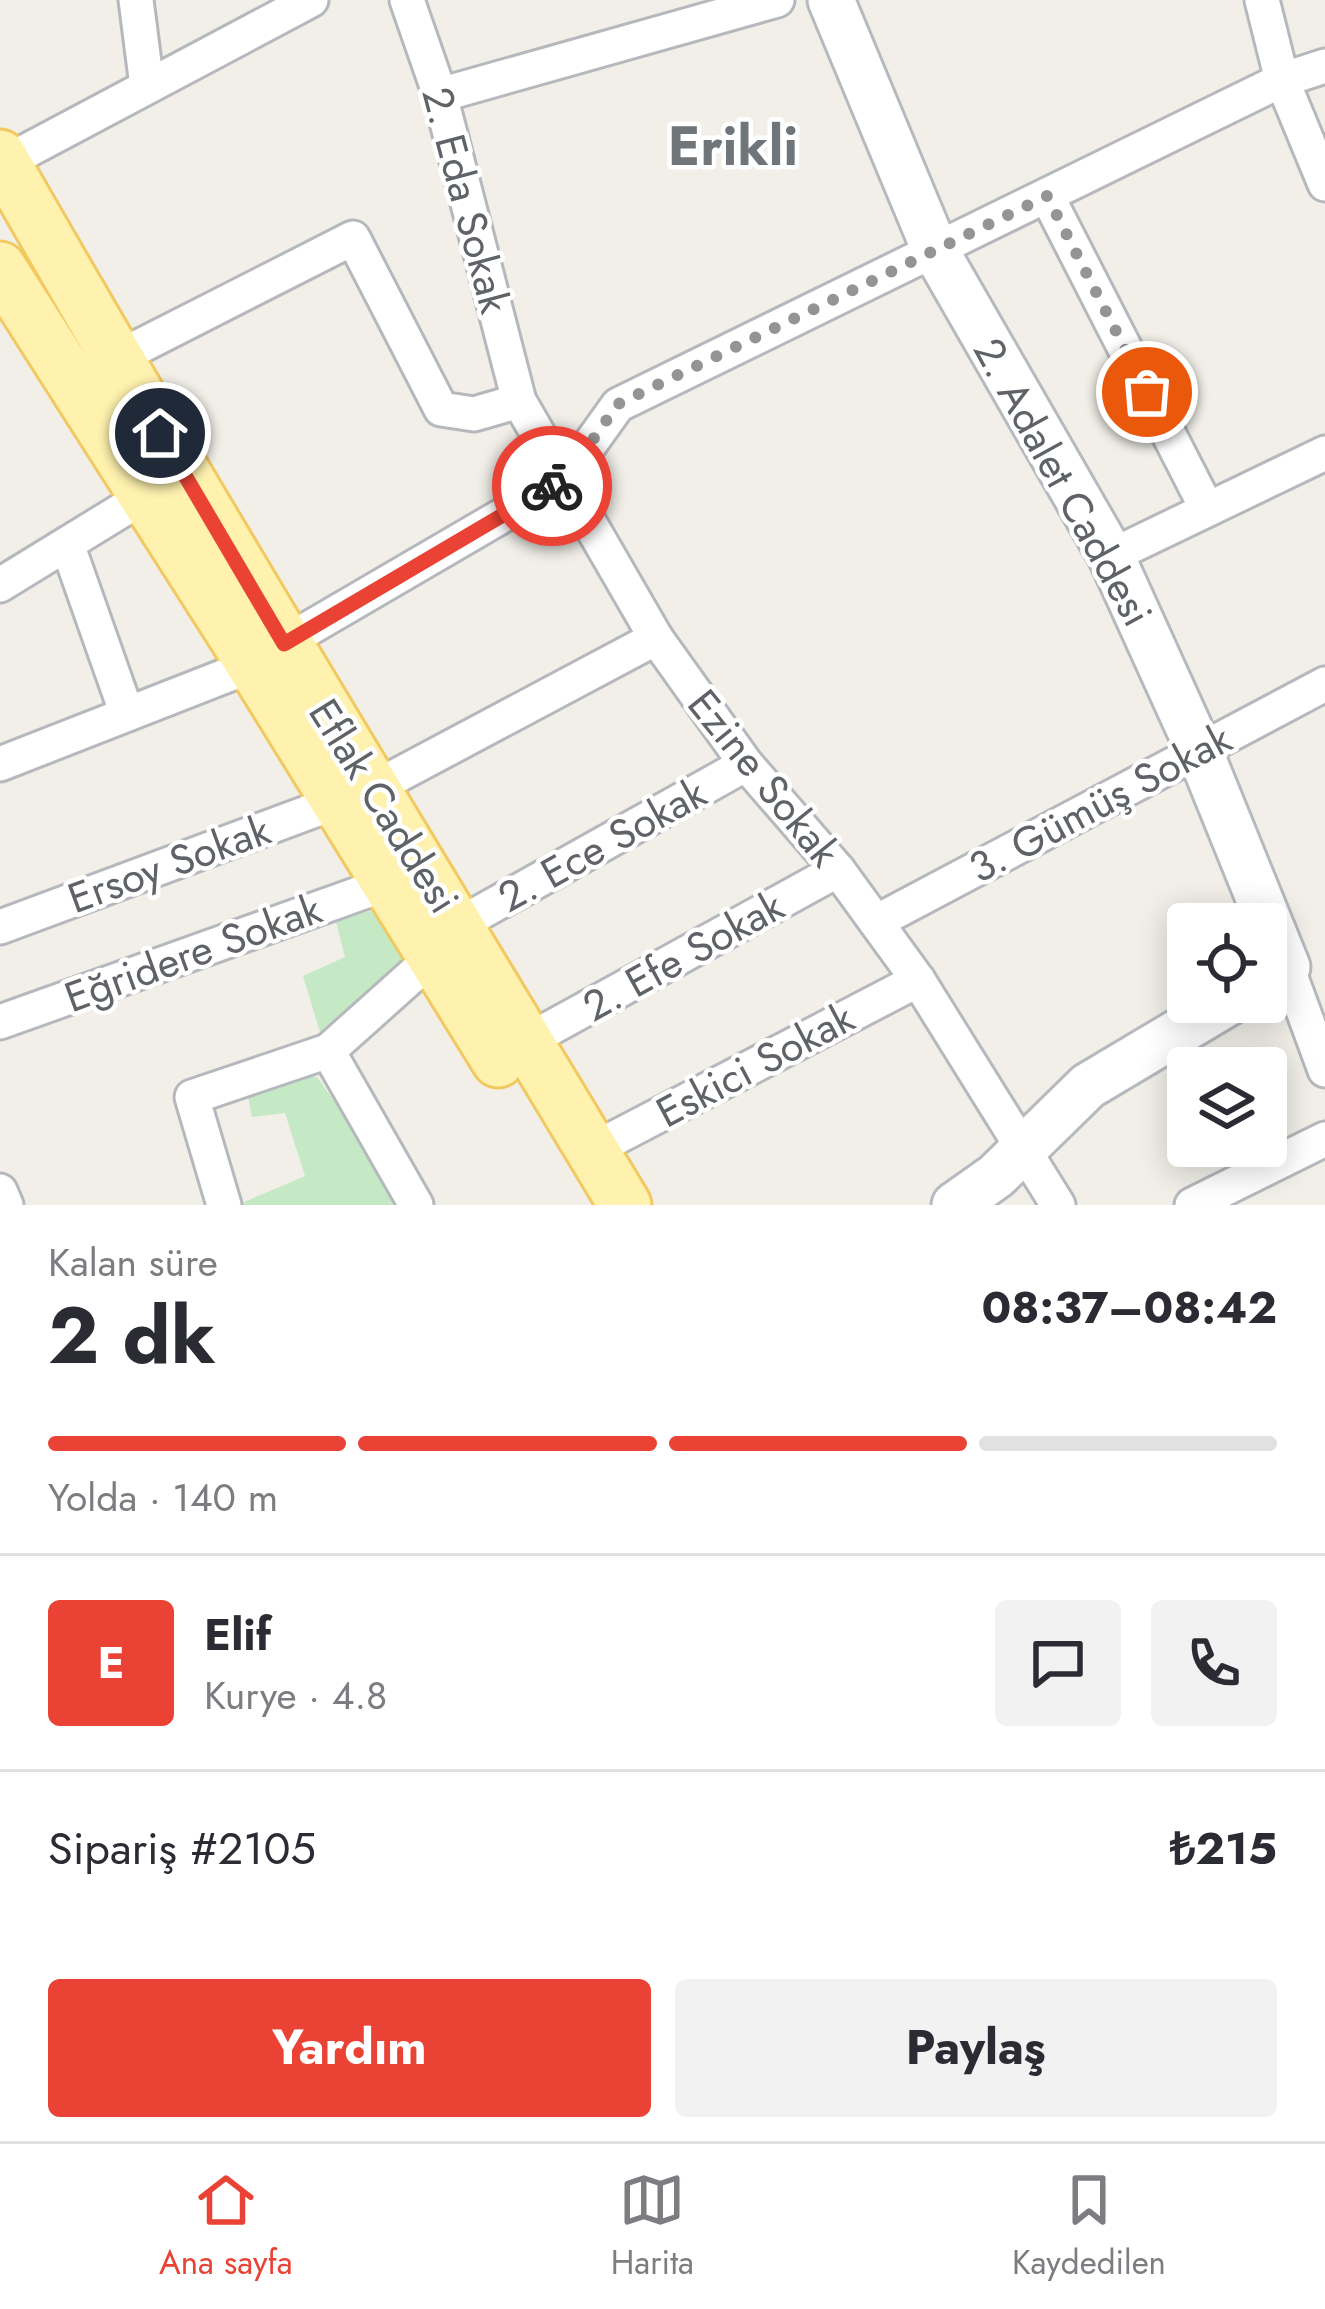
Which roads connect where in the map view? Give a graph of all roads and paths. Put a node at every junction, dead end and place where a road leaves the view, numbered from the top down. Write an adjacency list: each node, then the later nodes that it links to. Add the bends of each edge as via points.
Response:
1 (136, 0): 9 (street)
2 (311, 0): 9 (street)
3 (407, 0): 10 (street, 2. Eda Sokak)
4 (777, 0): 10 (street)
5 (831, 0): 14 (main road, 2. Adalet Caddesi)
6 (1262, 0): 8 (street)
7 (1325, 66): 8 (street)
8 (1282, 80): 12 (street); 13 (street)
9 (147, 86): 11 (street)
10 (440, 95): 17 (street, 2. Eda Sokak)
11 (2, 160): 16 (main road, Eflak Caddesi)
12 (1325, 184)
13 (1047, 196): 14 (street); 21 (street)
14 (935, 250): 19 (street, via 618,404); 23 (main road, 2. Adalet Caddesi)
15 (0, 268): 20 (main road, Eflak Caddesi)
16 (117, 358): 17 (street, via 353,238 441,409 474,414); 26 (main road, Eflak Caddesi)
17 (519, 401): 19 (street, Ezine Sokak)
18 (1325, 452): 21 (street)
19 (565, 479): 25 (street, Ezine Sokak); 26 (street)
20 (145, 496): 22 (street); 26 (main road, Eflak Caddesi)
21 (1208, 509): 23 (street)
22 (67, 544): 24 (street); 28 (street)
23 (1111, 556): 29 (main road, 2. Adalet Caddesi)
24 (0, 585)
25 (656, 638): 31 (street, Ezine Sokak); 32 (street, Ersoy Sokak)
26 (269, 654): 28 (street); 32 (main road, Eflak Caddesi)
27 (1325, 684): 29 (street, 3. Gümüş Sokak)
28 (127, 714): 30 (street)
29 (1199, 750): 35 (street, 3. Gümüş Sokak); 38 (main road, 2. Adalet Caddesi)
30 (1, 760)
31 (746, 764): 33 (street, Ezine Sokak); 37 (street, 2. Ece Sokak)
32 (356, 794): 34 (main road, Eflak Caddesi); 36 (street, Ersoy Sokak); 37 (main road, Eflak Caddesi)
33 (838, 870): 35 (street, Ezine Sokak); 42 (street, 2. Efe Sokak)
34 (386, 884): 37 (main road, Eflak Caddesi); 40 (street, Eğridere Sokak)
35 (876, 922): 39 (street, Ezine Sokak)
36 (0, 926)
37 (446, 941): 42 (main road, Eflak Caddesi); 43 (street, 2. Ece Sokak); 52 (main road, Eflak Caddesi)
38 (1293, 966): 44 (street)
39 (918, 980): 46 (street, Ezine Sokak); 47 (street, Eskici Sokak)
40 (0, 1022)
41 (1194, 1023): 46 (main road, via 1088,1086)
42 (527, 1041): 47 (main road, Eflak Caddesi)
43 (328, 1051): 50 (street, via 192,1097); 51 (street)
44 (1325, 1070)
45 (1325, 1139): 56 (street)
46 (1024, 1147): 54 (main road); 55 (street, Ezine Sokak)
47 (592, 1150): 53 (main road, Eflak Caddesi)
48 (0, 1191): 49 (street)
49 (6, 1205)
50 (224, 1205)
51 (416, 1205)
52 (585, 1205)
53 (625, 1205)
54 (956, 1205)
55 (1058, 1205)
56 (1192, 1205)

